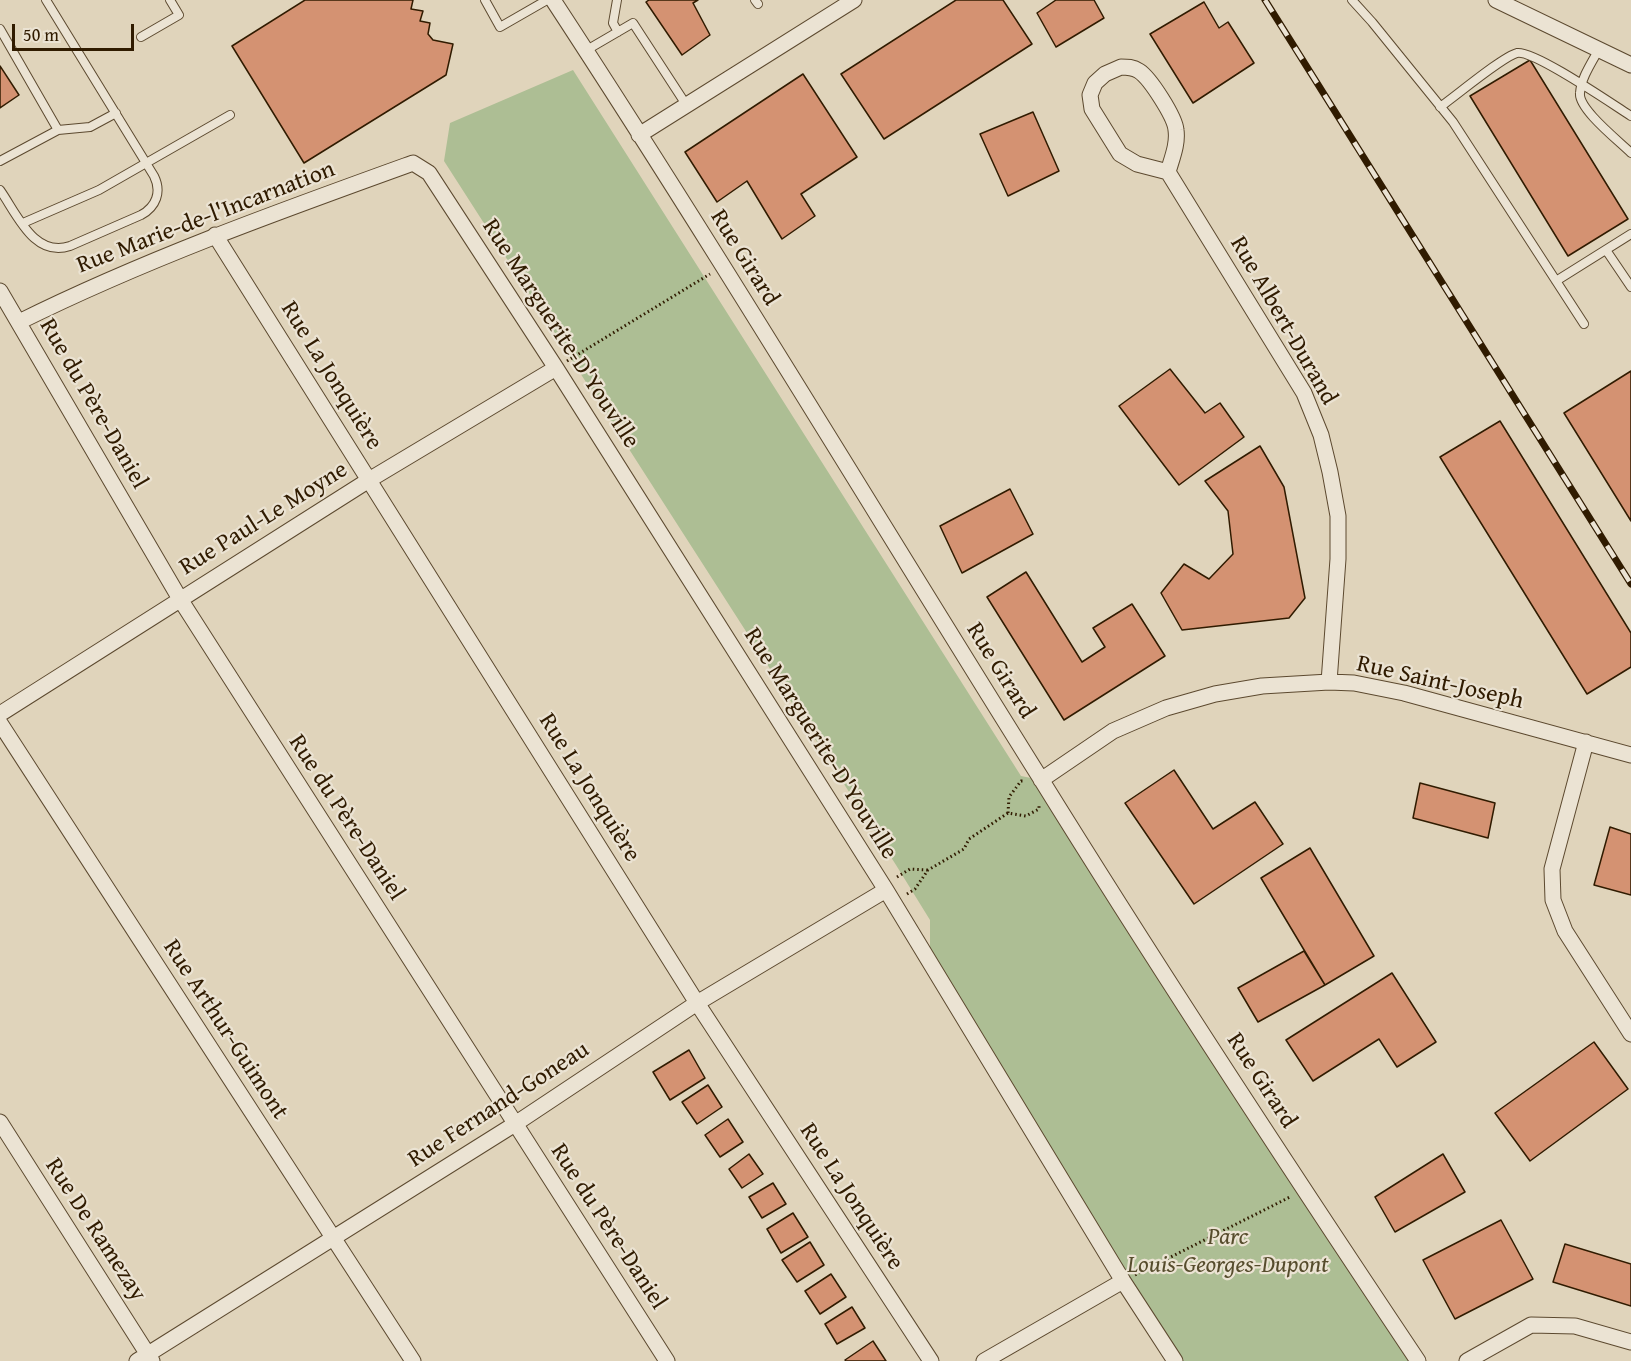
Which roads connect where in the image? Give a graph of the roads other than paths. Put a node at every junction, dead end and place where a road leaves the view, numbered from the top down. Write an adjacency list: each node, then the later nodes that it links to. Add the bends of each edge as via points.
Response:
1 (46, 0): 19 (lane)
2 (170, 0): 12 (lane, via 179,15)
3 (485, 0): 4 (lane, via 500,27)
4 (547, 0)
5 (553, 0): 14 (street, Rue Girard)
6 (617, 0): 11 (lane, via 613,23)
7 (854, 0): 17 (street)
8 (1352, 0): 18 (lane)
9 (1496, 0): 13 (street)
10 (0, 29): 22 (lane)
11 (618, 32): 14 (lane); 17 (lane, via 633,23)
12 (141, 37)
13 (1599, 49): 15 (street); 16 (lane)
14 (585, 51): 23 (street, Rue Girard)
15 (1631, 65)
16 (1582, 85): 18 (lane, via 1534,57 1518,53); 21 (lane); 24 (lane, via 1579,95 1584,107)
17 (687, 106): 23 (street)
18 (1440, 107): 34 (lane)
19 (116, 113): 22 (lane, via 90,127); 26 (lane)
20 (230, 115): 26 (lane)
21 (1631, 116)
22 (58, 130): 25 (lane)
23 (639, 135): 47 (street, Rue Girard)
24 (1631, 153)
25 (0, 161)
26 (146, 162): 30 (lane, via 99,190); 30 (lane, via 158,191 153,205 141,215 59,249 38,243)
27 (413, 163): 32 (street, Rue Marie-de-l'Incarnation); 39 (street, Rue Marguerite-D'Youville, via 429,173)
28 (1168, 172): 28 (street, via 1176,128 1147,78 1126,67 1116,68 1098,79 1091,91 1090,104 1120,154 1137,164); 42 (street, Rue Albert-Durand, via 1304,393 1321,435 1338,516)
29 (0, 190): 30 (lane)
30 (22, 223)
31 (1631, 234): 33 (lane)
32 (215, 235): 37 (street, Rue Marie-de-l'Incarnation, via 83,290); 40 (street, Rue La Jonquière)
33 (1606, 250): 34 (lane); 35 (lane)
34 (1556, 281): 38 (lane)
35 (1631, 287)
36 (0, 291): 37 (street, Rue du Père-Daniel)
37 (19, 322): 41 (street, Rue du Père-Daniel)
38 (1584, 324)
39 (556, 368): 40 (street, Rue Paul-Le Moyne); 48 (street, Rue Marguerite-D'Youville)
40 (369, 480): 41 (street, Rue Paul-Le Moyne); 49 (street, Rue La Jonquière)
41 (180, 599): 43 (street, Rue Paul-Le Moyne); 52 (street, Rue du Père-Daniel)
42 (1329, 682): 45 (street, Rue Saint-Joseph, via 1404,693); 47 (street, Rue Saint-Joseph, via 1253,687 1166,708 1113,731)
43 (0, 714)
44 (0, 723): 53 (street, Rue Arthur-Guimont)
45 (1586, 742): 46 (street, Rue Saint-Joseph); 50 (street, via 1552,869 1553,900 1565,931)
46 (1631, 754)
47 (1041, 780): 62 (street, Rue Girard)
48 (886, 890): 49 (street, Rue Fernand-Goneau); 54 (street, Rue Marguerite-D'Youville)
49 (697, 1003): 52 (street, Rue Fernand-Goneau); 59 (street, Rue La Jonquière)
50 (1631, 1034)
51 (0, 1122): 56 (street, Rue De Ramezay)
52 (515, 1124): 53 (street, Rue Fernand-Goneau); 58 (street, Rue du Père-Daniel)
53 (332, 1237): 56 (street, Rue Fernand-Goneau); 57 (street, Rue Arthur-Guimont)
54 (1123, 1281): 60 (street); 61 (street, Rue Marguerite-D'Youville)
55 (1631, 1342): 63 (street, via 1575,1326 1531,1325)
56 (147, 1359)
57 (412, 1361)
58 (667, 1361)
59 (931, 1361)
60 (984, 1361)
61 (1175, 1361)
62 (1418, 1361)
63 (1467, 1361)

